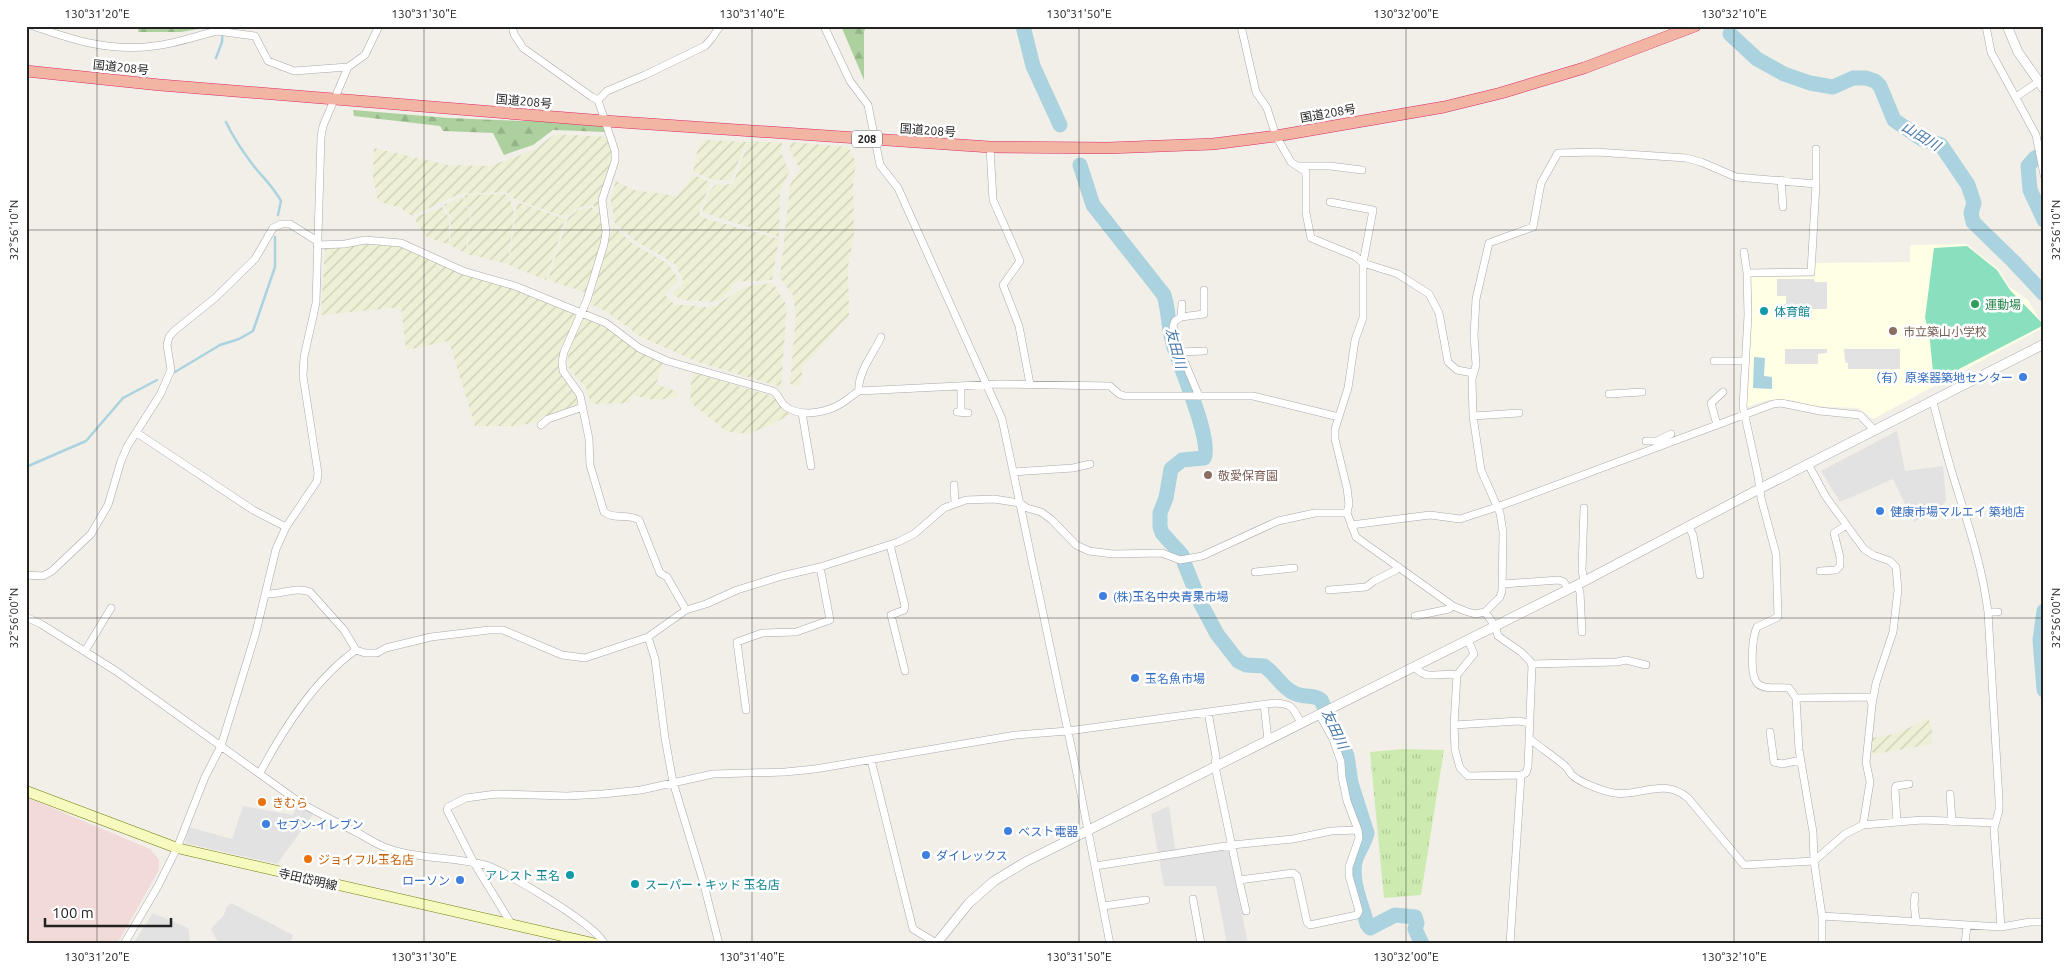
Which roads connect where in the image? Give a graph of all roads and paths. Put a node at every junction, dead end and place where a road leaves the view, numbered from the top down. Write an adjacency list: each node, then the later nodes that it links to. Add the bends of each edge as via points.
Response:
1 (33, 26): 10 (street, via 86,43 127,48 228,32 255,36 268,61 294,71)
2 (379, 26): 10 (street, via 365,55)
3 (512, 26): 15 (street, via 523,48)
4 (720, 26): 15 (street, via 705,46 608,91)
5 (824, 26): 18 (street, via 850,81 868,105)
6 (1241, 26): 17 (street, via 1256,92 1267,108)
7 (1695, 26): 17 (highway, 国道208号 / 208, via 1584,68 1501,93 1444,107)
8 (1986, 26): 13 (street, via 1991,52)
9 (2007, 26): 12 (street, via 2018,52)
10 (348, 67): 14 (street)
11 (26, 71): 14 (highway, 国道208号 / 208)
12 (2041, 86): 13 (street)
13 (2016, 97): 23 (street, via 2036,135)
14 (335, 100): 16 (highway, 国道208号 / 208); 28 (street, via 321,137)
15 (598, 100): 16 (street)
16 (605, 121): 18 (highway, 国道208号 / 208); 34 (street, via 615,161 602,200 606,232 604,244)
17 (1276, 136): 19 (highway, 国道208号 / 208, via 1213,144 1108,148); 21 (street, via 1291,162)
18 (877, 140): 19 (highway, 国道208号 / 208); 44 (street, via 880,164 898,188)
19 (990, 147): 43 (street, via 993,200 1020,260 1003,285 1020,326)
20 (1816, 149): 25 (street)
21 (1297, 166): 22 (street); 30 (street, via 1306,172 1306,213 1311,238 1355,256)
22 (1362, 170)
23 (2044, 175)
24 (1782, 180): 25 (street); 27 (street); 42 (street, via 1736,177 1686,158 1558,153 1541,183 1533,227 1489,243 1476,299 1476,365)
25 (1816, 184): 31 (street, via 1810,272)
26 (1330, 202): 30 (street, via 1373,210)
27 (1783, 207)
28 (317, 243): 34 (street, via 345,244 365,240 400,243 463,271 516,286); 62 (street, via 290,224 273,228 255,259 215,298 174,331 167,345 171,370); 79 (street, via 316,303 303,376 318,473 317,481)
29 (1744, 252): 31 (street)
30 (1363, 263): 42 (street, via 1398,274 1429,294 1439,313 1448,362 1457,370); 57 (street, via 1363,318)
31 (1747, 273): 41 (street)
32 (1204, 290): 35 (street, via 1204,314)
33 (1182, 304): 35 (street)
34 (582, 312): 52 (street, via 562,362 563,371 580,395); 54 (street, via 606,323 639,348 667,361 773,391 784,406)
35 (1180, 317): 39 (street, via 1173,326)
36 (881, 337): 46 (street, via 858,386)
37 (2044, 344): 51 (street)
38 (1204, 351): 39 (street)
39 (1180, 352): 50 (street)
40 (1714, 361): 41 (street)
41 (1746, 361): 56 (street)
42 (1473, 373): 58 (street)
43 (1030, 384): 44 (street); 50 (street, via 1110,386 1125,396)
44 (987, 385): 45 (street); 68 (street, via 1002,419)
45 (961, 386): 46 (street); 53 (street)
46 (859, 391): 54 (street, via 837,406 820,412)
47 (1642, 392): 49 (street)
48 (1723, 392): 60 (street, via 1711,403)
49 (1608, 394)
50 (1198, 396): 57 (street, via 1253,396)
51 (1932, 402): 61 (street); 97 (street, via 1977,550)
52 (583, 408): 59 (street, via 548,419); 95 (street, via 590,439 590,466 604,512 609,516 639,520 660,573 667,577)
53 (962, 412)
54 (802, 413): 67 (street)
55 (1519, 413): 58 (street)
56 (1744, 415): 60 (street); 61 (street, via 1781,403 1860,415); 70 (street)
57 (1339, 416): 75 (street, via 1335,439 1347,488)
58 (1473, 416): 73 (street, via 1481,470)
59 (541, 425)
60 (1717, 425): 73 (street)
61 (1875, 431): 66 (street)
62 (137, 433): 79 (street, via 253,510); 86 (street, via 128,445 108,505 92,534 52,571 43,576)
63 (1672, 434): 64 (street, via 1657,441)
64 (1646, 441)
65 (1090, 464): 68 (street)
66 (1808, 464): 70 (street); 78 (street)
67 (811, 466)
68 (1014, 472): 72 (street)
69 (954, 485): 71 (street)
70 (1759, 489): 77 (street); 112 (street, via 1776,554 1778,617 1757,627 1753,636 1754,678 1764,687 1788,688)
71 (955, 503): 72 (street, via 981,498); 80 (street, via 944,508 914,534)
72 (1020, 503): 75 (street, via 1041,512 1076,545 1086,550 1113,554 1162,553 1183,559 1202,556 1278,520 1315,512); 121 (street)
73 (1497, 507): 76 (street, via 1460,519 1430,516); 89 (street, via 1503,532)
74 (1584, 508): 88 (street)
75 (1347, 513): 76 (street)
76 (1350, 525): 82 (street, via 1356,537)
77 (1688, 526): 87 (street, via 1693,535); 88 (street)
78 (1845, 526): 84 (street, via 1834,533 1840,566 1836,570); 114 (street, via 1864,549 1896,567 1898,590 1893,632)
79 (286, 527): 92 (street, via 276,550)
80 (890, 545): 81 (street); 110 (street, via 905,606 904,610 891,615)
81 (820, 567): 95 (street, via 736,590); 115 (street, via 830,620 796,632 762,633 737,642)
82 (1399, 567): 91 (street, via 1366,587); 93 (street)
83 (1294, 568): 85 (street)
84 (1820, 571)
85 (1255, 572)
86 (26, 575)
87 (1700, 575)
88 (1581, 583): 90 (street); 102 (street)
89 (1503, 584): 90 (street, via 1559,580); 96 (street, via 1500,597)
90 (1568, 589): 101 (street)
91 (1329, 590)
92 (265, 594): 105 (street, via 277,595 294,590 310,592 344,630); 125 (street)
93 (1453, 606): 96 (street, via 1475,614); 99 (street)
94 (111, 608): 106 (street)
95 (686, 610): 103 (street)
96 (1485, 612): 101 (street)
97 (1988, 612): 98 (street); 137 (street, via 1999,810)
98 (1998, 612)
99 (1416, 616)
100 (26, 617): 106 (street)
101 (1495, 626): 104 (street); 107 (street, via 1498,636 1521,652)
102 (1582, 632)
103 (648, 637): 105 (street, via 586,658 562,655 503,630 431,637 377,653); 131 (street)
104 (1468, 640): 109 (street); 111 (street, via 1474,654)
105 (356, 650): 129 (street, via 301,707 279,737)
106 (85, 651): 125 (street)
107 (1531, 664): 108 (street, via 1626,660); 119 (street)
108 (1646, 665)
109 (1415, 667): 111 (street, via 1420,674); 117 (street)
110 (904, 672)
111 (1457, 675): 120 (street)
112 (1796, 698): 114 (street, via 1870,697); 127 (street)
113 (1264, 704): 116 (street); 118 (street, via 1288,704); 124 (street)
114 (1872, 705): 138 (street, via 1866,762 1870,782)
115 (746, 710)
116 (1208, 712): 121 (street); 128 (street)
117 (1317, 715): 118 (street); 140 (street, via 1333,739 1342,762 1347,801)
118 (1302, 723): 124 (street)
119 (1529, 723): 120 (street); 123 (street)
120 (1454, 725): 130 (street, via 1455,750 1464,774)
121 (1068, 731): 126 (street, via 1016,735); 139 (street)
122 (1770, 732): 127 (street, via 1774,762 1782,764)
123 (1530, 739): 130 (street, via 1526,773); 143 (street, via 1581,781 1614,793 1657,788 1681,792 1744,865)
124 (1268, 740): 128 (street)
125 (221, 746): 129 (street); 142 (street)
126 (871, 760): 131 (street, via 785,772 713,774); 163 (street, via 912,928)
127 (1801, 760): 143 (street, via 1813,832)
128 (1216, 766): 139 (street); 141 (street)
129 (260, 773): 144 (street, via 299,802 386,848)
130 (1521, 776): 166 (street)
131 (673, 782): 144 (street, via 642,790 602,794 496,794 466,798 447,810); 162 (street, via 704,881)
132 (1909, 784): 135 (street, via 1895,789)
133 (26, 791): 142 (main road, 寺田岱明線)
134 (1950, 794): 136 (street)
135 (1897, 822): 136 (street); 138 (street)
136 (1952, 822): 137 (street)
137 (1994, 823): 157 (street)
138 (1863, 824): 143 (street, via 1845,834)
139 (1087, 830): 145 (street); 163 (street, via 994,881 969,903)
140 (1358, 830): 141 (street); 146 (street, via 1359,838 1349,867 1357,915 1310,926 1297,876 1293,873)
141 (1232, 844): 145 (street); 146 (street)
142 (177, 848): 155 (main road, 寺田岱明線); 159 (street)
143 (1814, 861): 152 (street)
144 (474, 863): 155 (street); 161 (street, via 533,889 592,929)
145 (1095, 866): 150 (street)
146 (1240, 880): 151 (street)
147 (1915, 896): 153 (street)
148 (1193, 899): 165 (street)
149 (1146, 900): 150 (street)
150 (1103, 906): 164 (street)
151 (1246, 911)
152 (1822, 916): 153 (street); 167 (street)
153 (1916, 921): 156 (street)
154 (2044, 922): 157 (street)
155 (512, 925): 158 (main road, 寺田岱明線)
156 (1967, 926): 157 (street); 168 (street)
157 (2001, 927)
158 (556, 939): 160 (main road, 寺田岱明線)
159 (124, 944)
160 (597, 944)
161 (604, 944)
162 (719, 944)
163 (936, 944)
164 (1110, 944)
165 (1201, 944)
166 (1510, 944)
167 (1822, 944)
168 (1965, 944)

